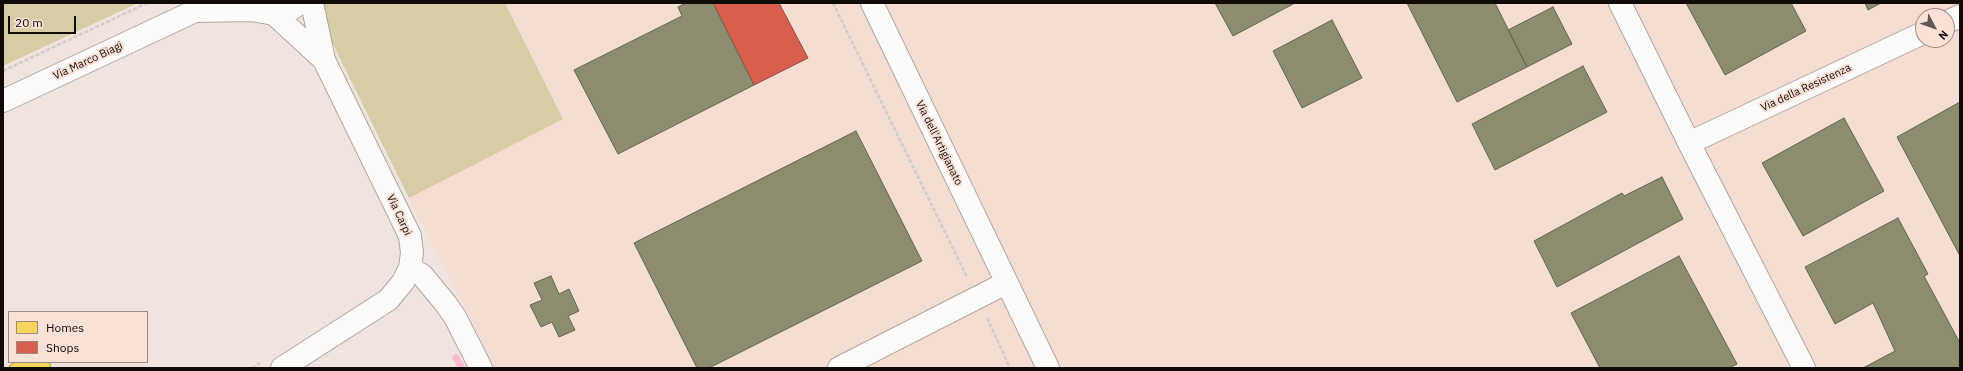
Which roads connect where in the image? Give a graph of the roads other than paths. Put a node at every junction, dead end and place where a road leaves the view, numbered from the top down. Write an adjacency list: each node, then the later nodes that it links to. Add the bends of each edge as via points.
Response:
1 (300, 3): 7 (street, via 290,10)
2 (312, 3): 9 (street, Via Carpi)
3 (872, 3): 13 (street, Via dell'Artigianato)
4 (1620, 3): 11 (street)
5 (199, 7): 6 (street, Via Marco Biagi); 10 (street, Via Marco Biagi)
6 (247, 7): 7 (street)
7 (274, 14): 9 (street, Via Carpi)
8 (1915, 37): 11 (street, Via della Resistenza)
9 (324, 60): 12 (street, Via Carpi, via 410,236)
10 (3, 101)
11 (1689, 143): 18 (street)
12 (410, 268): 14 (street, Via Carpi, via 403,282 388,300); 15 (street, via 422,275 446,304)
13 (1006, 283): 16 (street); 17 (street, Via dell'Artigianato)
14 (273, 364)
15 (481, 368)
16 (839, 368)
17 (1048, 368)
18 (1804, 368)

